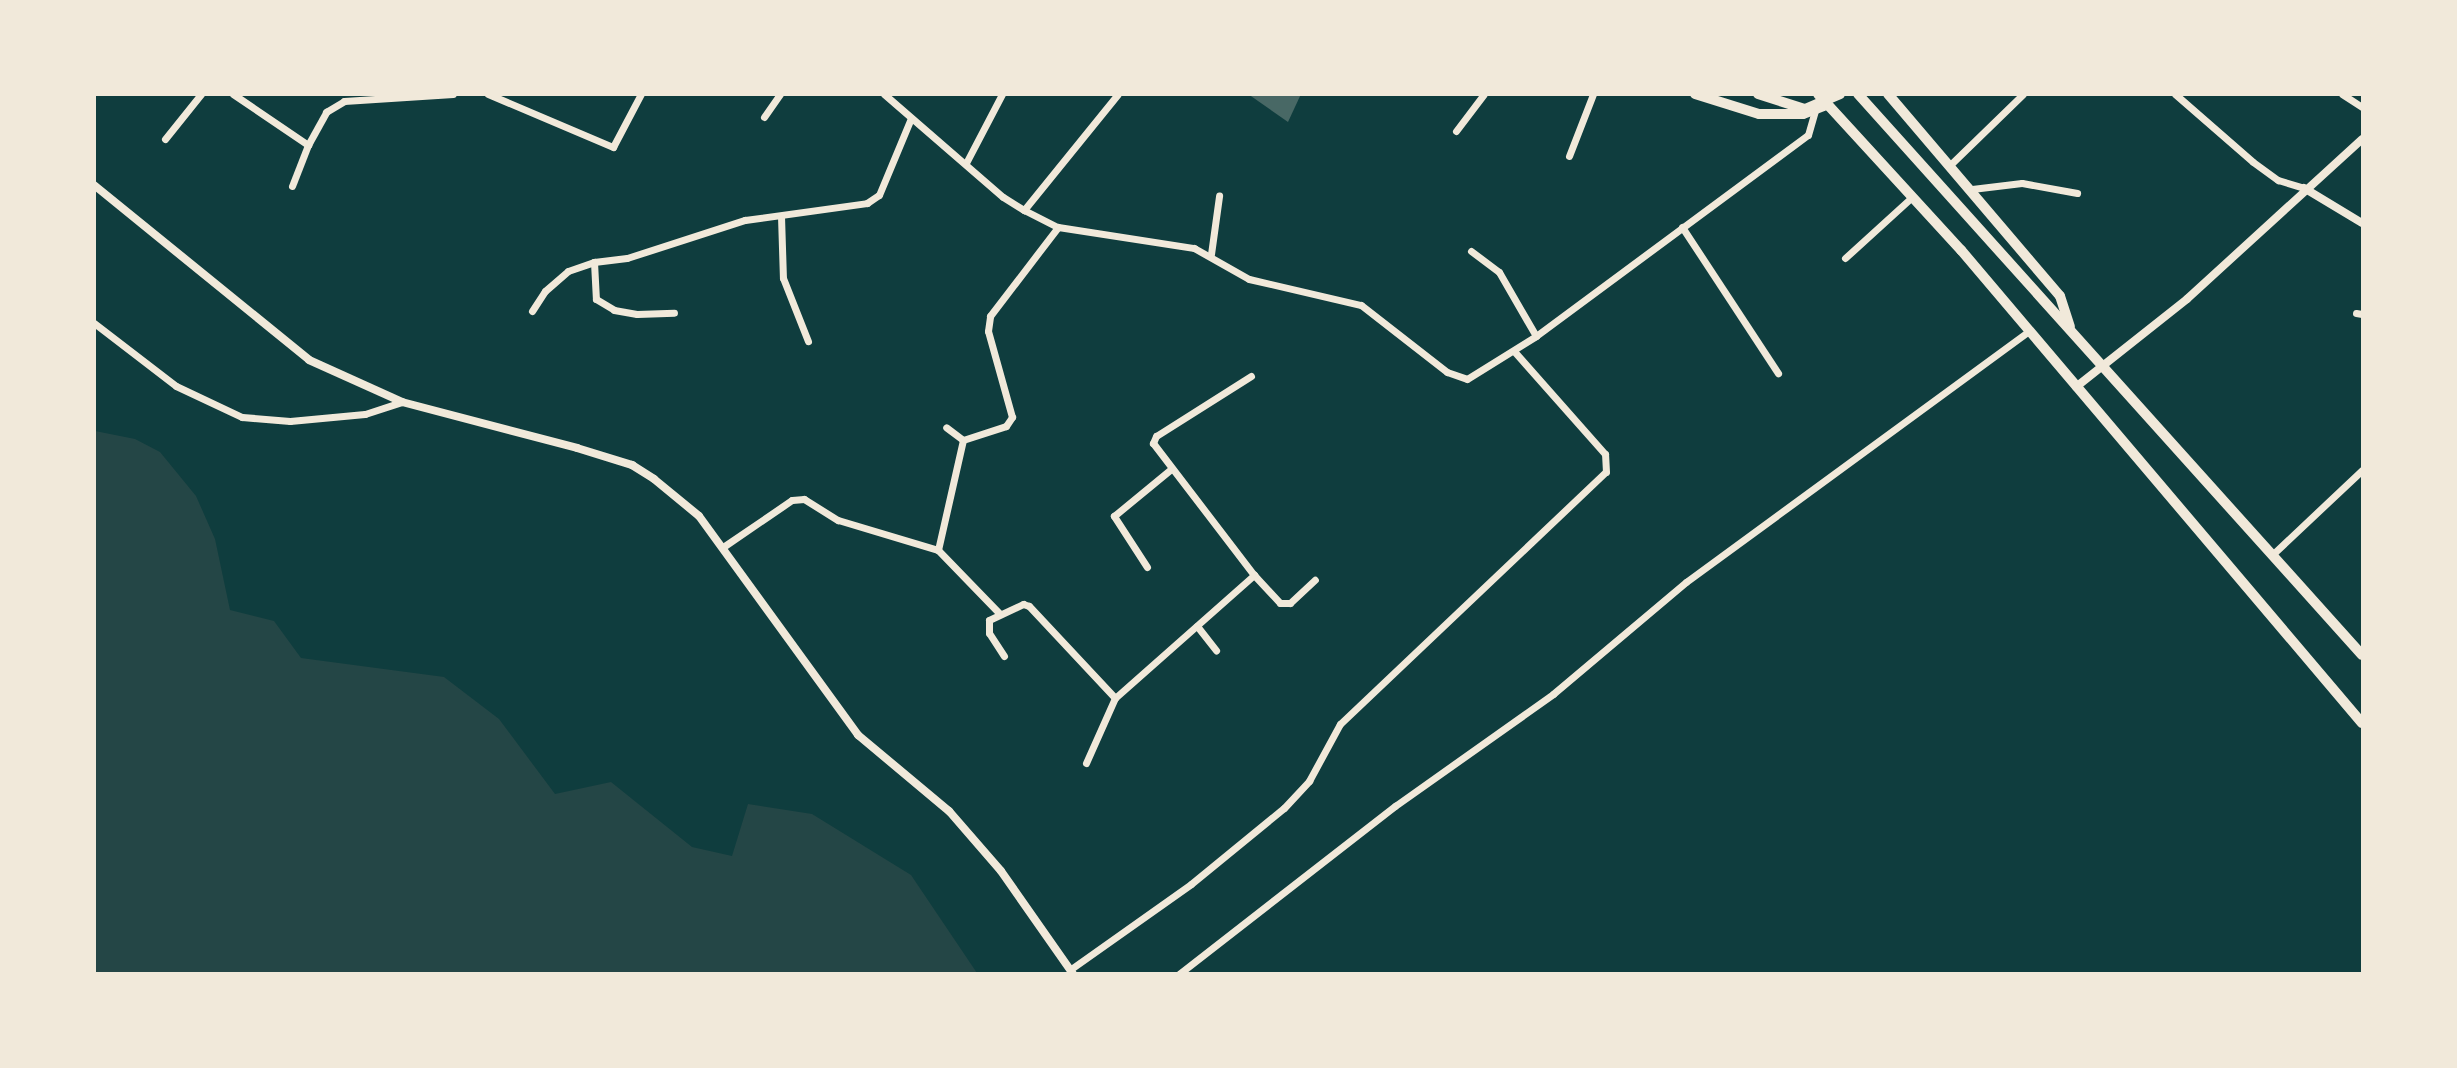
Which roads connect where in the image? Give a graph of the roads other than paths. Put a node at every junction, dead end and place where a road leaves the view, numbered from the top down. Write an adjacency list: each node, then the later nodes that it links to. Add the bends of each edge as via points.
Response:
1 (201, 94): 27 (street)
2 (233, 94): 29 (street)
3 (453, 94): 20 (street)
4 (488, 94): 5 (street, via 613,147)
5 (640, 94)
6 (780, 94): 24 (street)
7 (884, 94): 25 (street)
8 (1002, 94): 31 (street)
9 (1118, 94): 40 (street)
10 (1484, 94): 26 (street)
11 (1593, 94): 30 (street)
12 (1695, 94): 23 (main road, via 1759,114)
13 (1758, 94): 21 (main road, via 1805,109)
14 (1840, 94): 21 (main road)
15 (1858, 94): 53 (main road)
16 (1888, 94): 32 (main road)
17 (2023, 94): 32 (street)
18 (2175, 94): 35 (street, via 2253,162 2278,180)
19 (2342, 94): 22 (street)
20 (398, 96): 29 (street, via 334,105)
21 (1824, 101): 23 (main road); 39 (main road)
22 (2362, 107)
23 (1815, 110): 44 (street, via 1808,135)
24 (764, 117)
25 (911, 118): 31 (street); 41 (street, via 880,195 867,203)
26 (1456, 131)
27 (166, 139)
28 (2362, 139): 35 (street)
29 (308, 145): 34 (street)
30 (1569, 156)
31 (966, 163): 40 (street)
32 (1949, 166): 36 (main road)
33 (94, 185): 61 (street, via 309,360)
34 (292, 186)
35 (2304, 188): 42 (street); 57 (street, via 2187,299)
36 (1972, 189): 37 (street, via 2022,183); 53 (main road, via 2060,296)
37 (2077, 193)
38 (1219, 196): 46 (street)
39 (1912, 197): 47 (street); 52 (main road)
40 (1024, 210): 43 (street)
41 (781, 216): 48 (street, via 745,220 626,258); 55 (street, via 783,278)
42 (2362, 223)
43 (1058, 227): 46 (street); 63 (street, via 990,317 988,331 1012,417 1006,426)
44 (1682, 227): 54 (street); 58 (street)
45 (1471, 251): 54 (street, via 1499,272)
46 (1211, 254): 56 (street, via 1249,279 1368,309 1455,377 1467,379)
47 (1845, 258)
48 (594, 262): 49 (street, via 568,271 545,291); 50 (street, via 596,299 626,312)
49 (532, 311)
50 (674, 313)
51 (94, 323): 61 (street, via 176,386 242,417 290,421 365,414)
52 (2029, 331): 60 (main road); 81 (street, via 1686,582 1553,694 1395,806)
53 (2072, 332): 57 (main road)
54 (1536, 336): 56 (street)
55 (808, 341)
56 (1514, 351): 80 (street, via 1605,454 1606,472 1335,730 1309,781 1284,808 1191,884)
57 (2104, 363): 60 (street); 68 (main road)
58 (1778, 373)
59 (1251, 376): 64 (street, via 1156,436 1153,443)
60 (2076, 387): 78 (main road)
61 (402, 401): 66 (street, via 632,465 699,516)
62 (946, 427): 63 (street)
63 (963, 440): 67 (street)
64 (1171, 469): 69 (street, via 1114,516); 70 (street)
65 (2362, 470): 68 (street)
66 (723, 547): 67 (street, via 797,498 838,520); 80 (street, via 811,666 839,714 948,811 1043,925)
67 (938, 550): 72 (street)
68 (2273, 554): 75 (main road)
69 (1147, 567)
70 (1254, 575): 71 (street, via 1286,605); 73 (street)
71 (1315, 580)
72 (999, 613): 76 (street, via 988,626); 77 (street, via 1023,604 1035,610)
73 (1197, 626): 74 (street); 77 (street)
74 (1216, 650)
75 (2362, 655)
76 (1004, 656)
77 (1115, 698): 79 (street)
78 (2362, 723)
79 (1086, 763)
80 (1072, 971)
81 (1180, 974)

